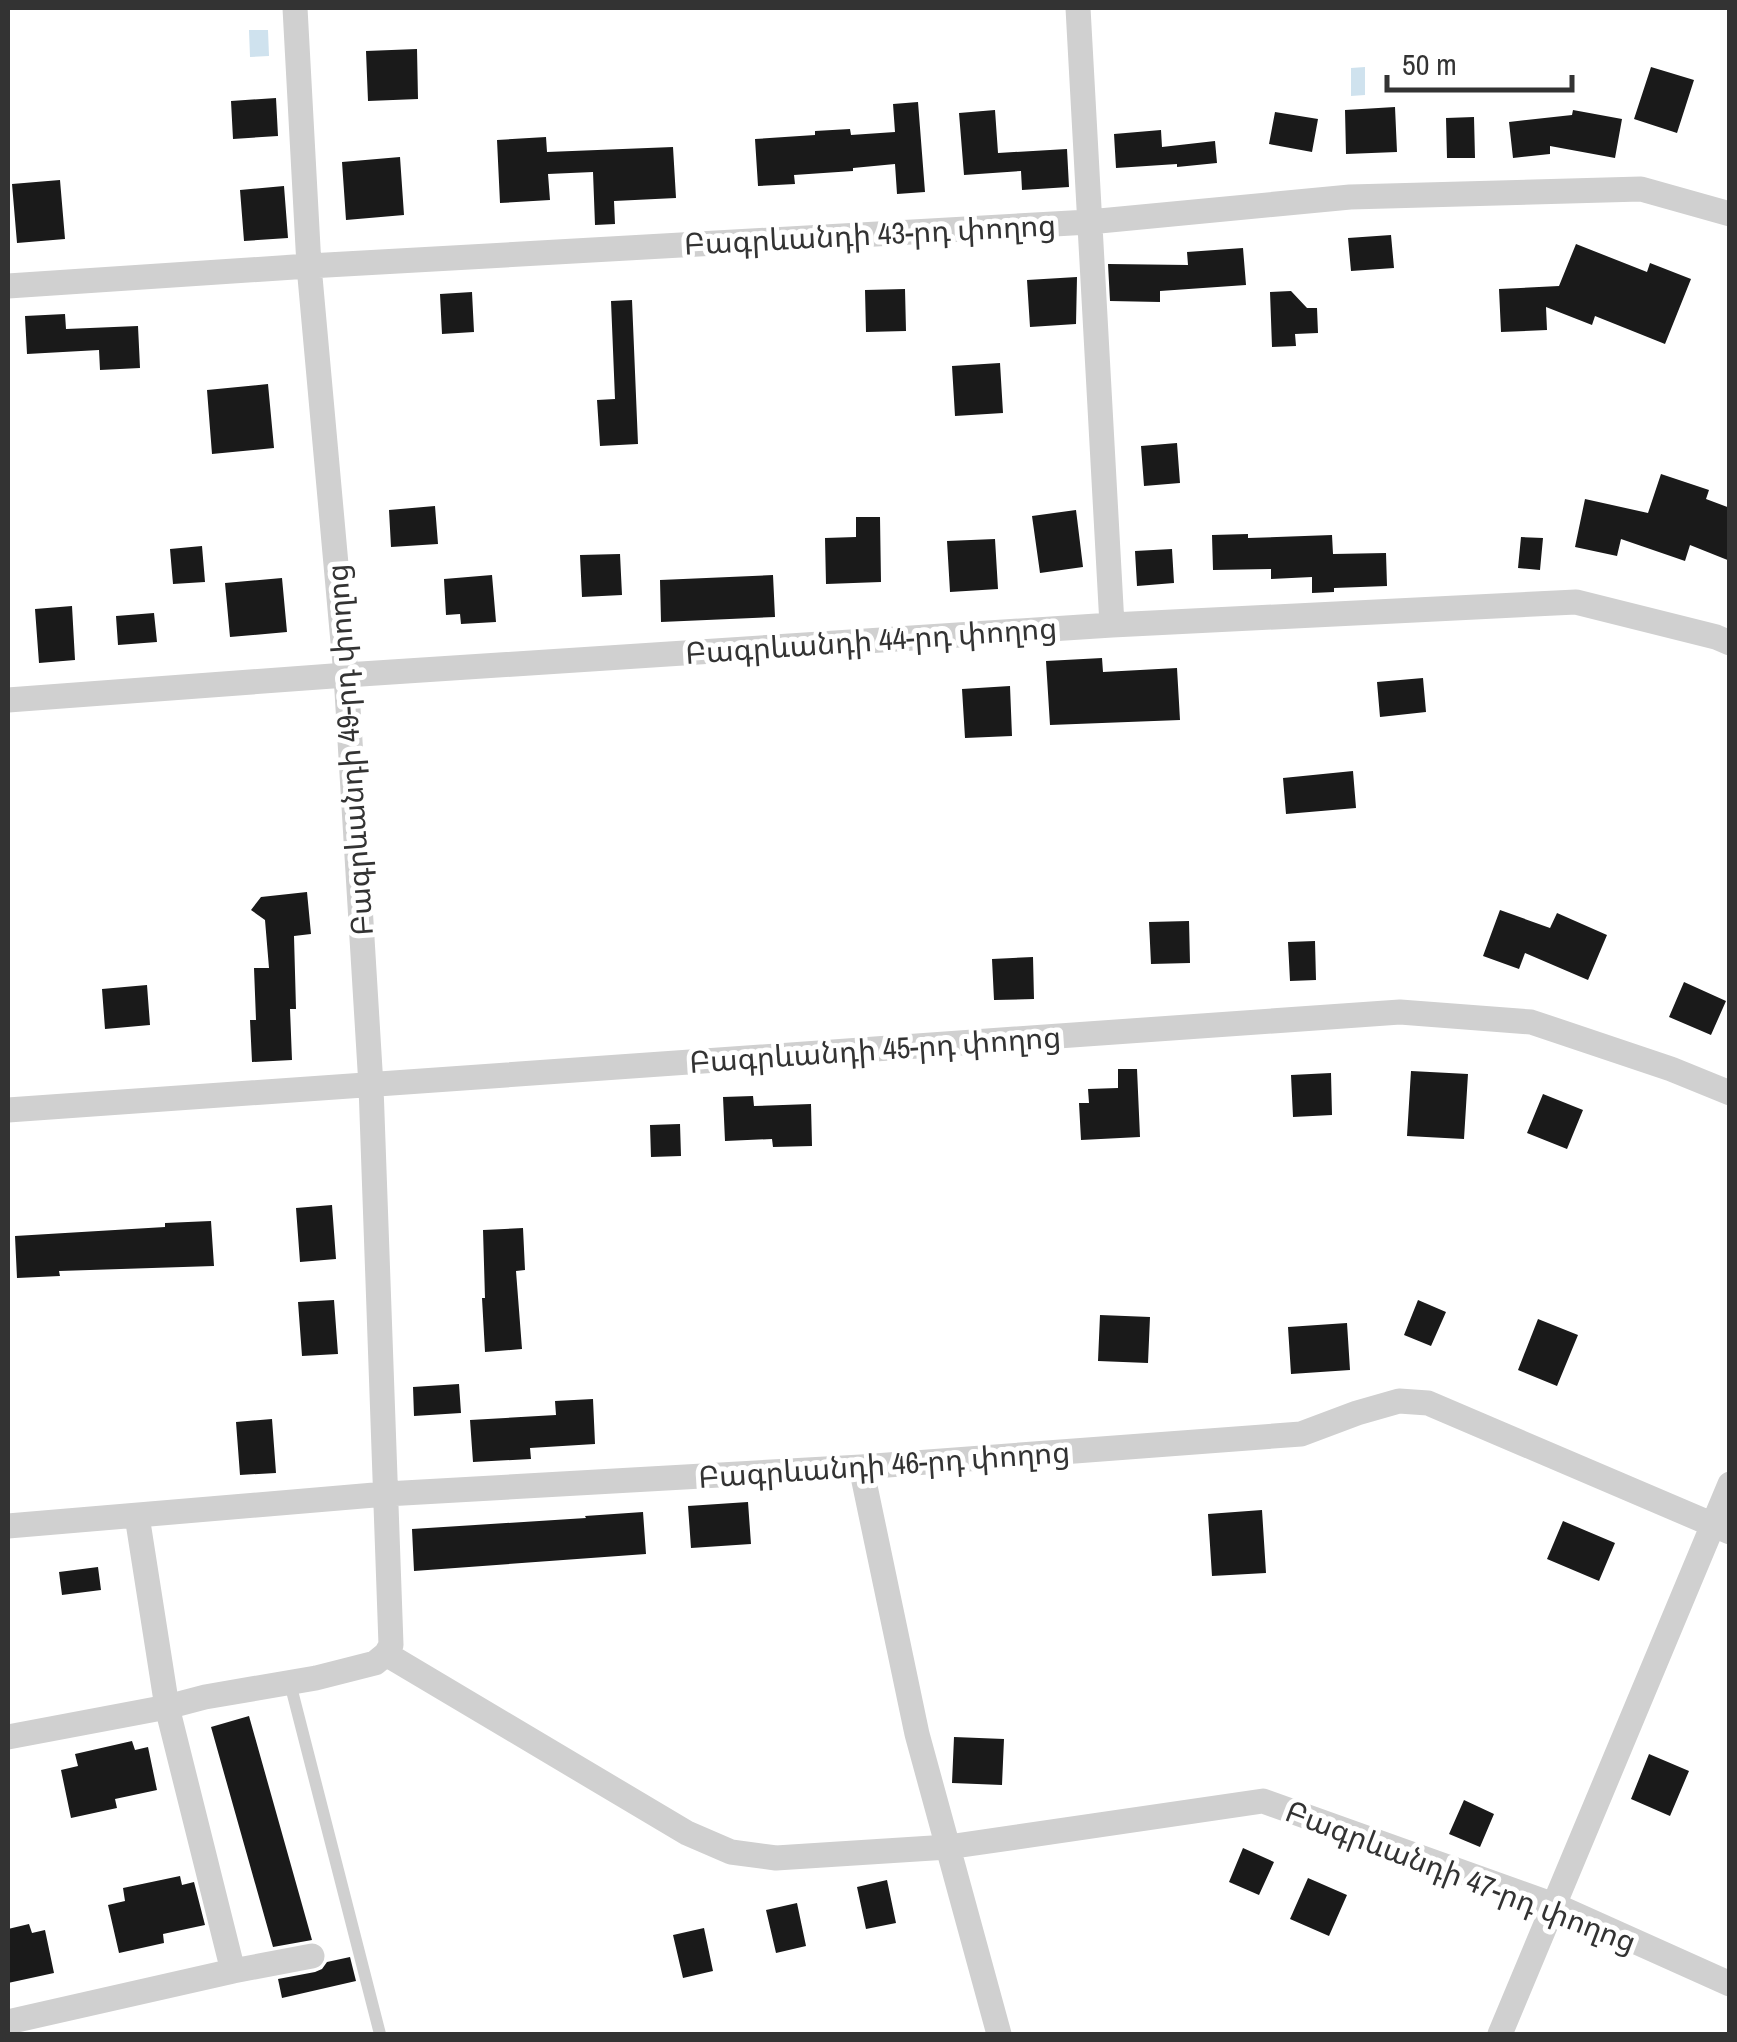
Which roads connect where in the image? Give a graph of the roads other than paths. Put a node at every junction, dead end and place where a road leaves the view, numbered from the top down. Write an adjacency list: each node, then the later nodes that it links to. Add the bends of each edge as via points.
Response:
1 (294, 8): 5 (street, Բագրևանդի 49-րդ փողոց)
2 (1078, 8): 4 (street)
3 (1730, 214): 4 (street, Բագրևանդի 43-րդ փողոց, via 1642,188 1350,197)
4 (1089, 222): 5 (street, Բագրևանդի 43-րդ փողոց); 7 (street)
5 (309, 266): 6 (street, Բագրևանդի 43-րդ փողոց); 9 (street, Բագրևանդի 49-րդ փողոց)
6 (8, 286)
7 (1112, 625): 8 (street, Բագրևանդի 44-րդ փողոց, via 1576,602); 9 (street, Բագրևանդի 44-րդ փողոց)
8 (1730, 642)
9 (346, 674): 10 (street, Բագրևանդի 44-րդ փողոց); 11 (street, Բագրևանդի 49-րդ փողոց)
10 (8, 700)
11 (371, 1086): 12 (street, Բագրևանդի 45-րդ փողոց, via 1400,1012 1531,1022); 13 (street, Բագրևանդի 45-րդ փողոց); 16 (street, Բագրևանդի 49-րդ փողոց)
12 (1730, 1093)
13 (8, 1110)
14 (860, 1467): 16 (street, Բագրևանդի 46-րդ փողոց); 19 (street, Բագրևանդի 46-րդ փողոց, via 1301,1434 1400,1401 1428,1403); 24 (street)
15 (1730, 1484): 19 (street)
16 (386, 1494): 17 (street, Բագրևանդի 46-րդ փողոց); 20 (street, Բագրևանդի 49-րդ փողոց, via 392,1632)
17 (137, 1516): 18 (street, Բագրևանդի 46-րդ փողոց); 22 (street)
18 (8, 1526)
19 (1721, 1528): 25 (street)
20 (386, 1654): 21 (street); 24 (street, Բագրևանդի 47-րդ փողոց, via 687,1833 731,1852 776,1858)
21 (290, 1683): 22 (street); 30 (lane)
22 (167, 1707): 23 (street); 27 (street)
23 (8, 1737)
24 (948, 1847): 25 (street, Բագրևանդի 47-րդ փողոց, via 1263,1801); 31 (street)
25 (1554, 1905): 28 (street, Բագրևանդի 47-րդ փողոց); 32 (street)
26 (312, 1956): 27 (street)
27 (233, 1972): 29 (street)
28 (1730, 1984)
29 (8, 2022)
30 (380, 2034)
31 (998, 2034)
32 (1500, 2034)

